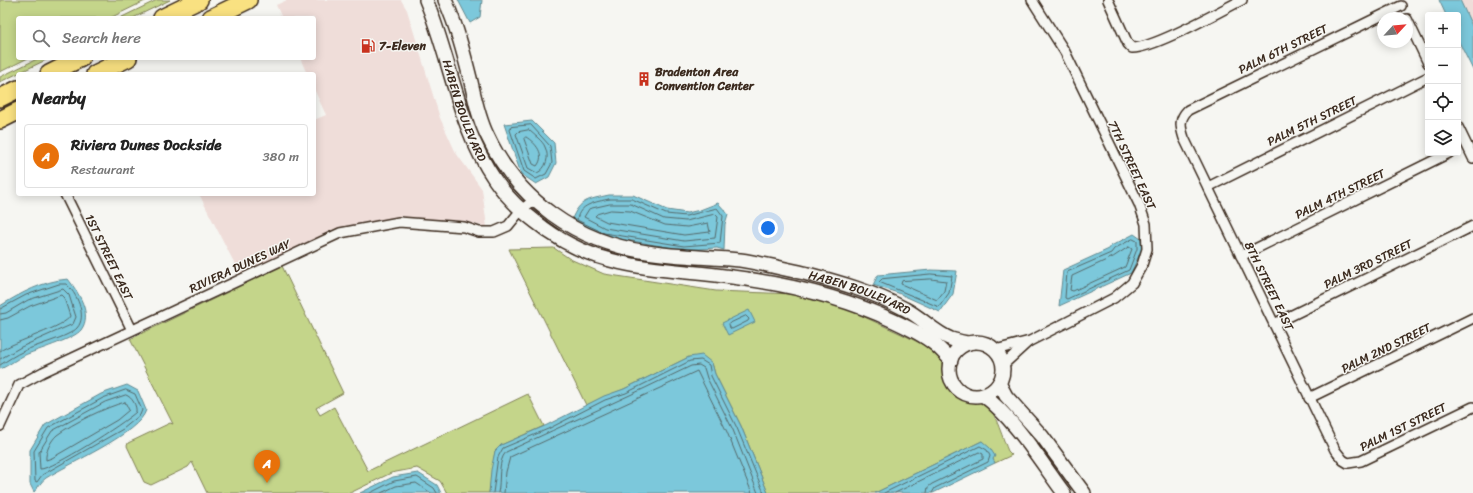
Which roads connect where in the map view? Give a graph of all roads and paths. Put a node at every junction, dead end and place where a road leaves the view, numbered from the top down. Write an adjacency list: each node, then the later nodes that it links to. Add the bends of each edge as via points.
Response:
1 (199, 0): 10 (highway)
2 (248, 0): 11 (highway)
3 (426, 0): 30 (street, HABEN BOULEVARD, via 473,141 495,180)
4 (445, 0): 29 (street, HABEN BOULEVARD, via 460,39 486,134 515,181)
5 (1032, 0): 38 (street, 7TH STREET EAST, via 1065,52 1139,204 1146,224 1147,249 1132,283 1114,298)
6 (1108, 0): 7 (street, via 1132,48 1141,48)
7 (1242, 0)
8 (1399, 3): 9 (street); 23 (street, PALM 6TH STREET, via 1188,110)
9 (1404, 12)
10 (166, 16)
11 (215, 16)
12 (1413, 31): 13 (street)
13 (1425, 57)
14 (77, 60): 16 (highway)
15 (124, 60): 17 (highway)
16 (53, 72)
17 (99, 72)
18 (1425, 78): 27 (street, PALM 5TH STREET)
19 (16, 90): 20 (highway)
20 (0, 98)
21 (16, 112): 22 (highway)
22 (0, 120)
23 (1181, 120): 27 (street, 8TH STREET EAST, via 1184,138)
24 (1462, 147): 26 (street)
25 (1444, 156): 32 (street, PALM 4TH STREET)
26 (1473, 158)
27 (1208, 187): 32 (street, 8TH STREET EAST)
28 (66, 196): 37 (street, 1ST STREET EAST)
29 (534, 200): 30 (street); 33 (street, HABEN BOULEVARD, via 570,227 614,246 648,253)
30 (521, 210): 34 (street, HABEN BOULEVARD, via 552,236 596,257 636,267); 37 (street, RIVIERA DUNES WAY, via 508,226 494,232 399,222 340,233)
31 (1473, 226): 36 (street, PALM 3RD STREET)
32 (1241, 256): 36 (street, 8TH STREET EAST)
33 (742, 260): 34 (street); 39 (street, HABEN BOULEVARD, via 813,276 872,294 904,308 950,339)
34 (733, 277): 41 (street, HABEN BOULEVARD, via 802,290 863,307 933,343)
35 (1473, 318): 45 (street, PALM 2ND STREET)
36 (1274, 324): 45 (street, 8TH STREET EAST)
37 (132, 330): 47 (street, RIVIERA DUNES WAY, via 19,385)
38 (1030, 342): 40 (street, 7TH STREET EAST); 42 (street, 7TH STREET EAST)
39 (968, 343): 40 (street, via 982,343); 41 (street)
40 (995, 350): 42 (street)
41 (950, 360): 44 (street, via 950,377 960,390 967,394)
42 (1003, 365): 43 (street)
43 (999, 383): 44 (street, via 995,389); 50 (street, via 1006,396 1042,436)
44 (983, 395): 49 (street, via 1000,410)
45 (1309, 398): 48 (street, 8TH STREET EAST, via 1335,450)
46 (1473, 407): 48 (street, PALM 1ST STREET, via 1361,461 1348,463)
47 (0, 426)
48 (1343, 460)
49 (1064, 493)
50 (1084, 493)

